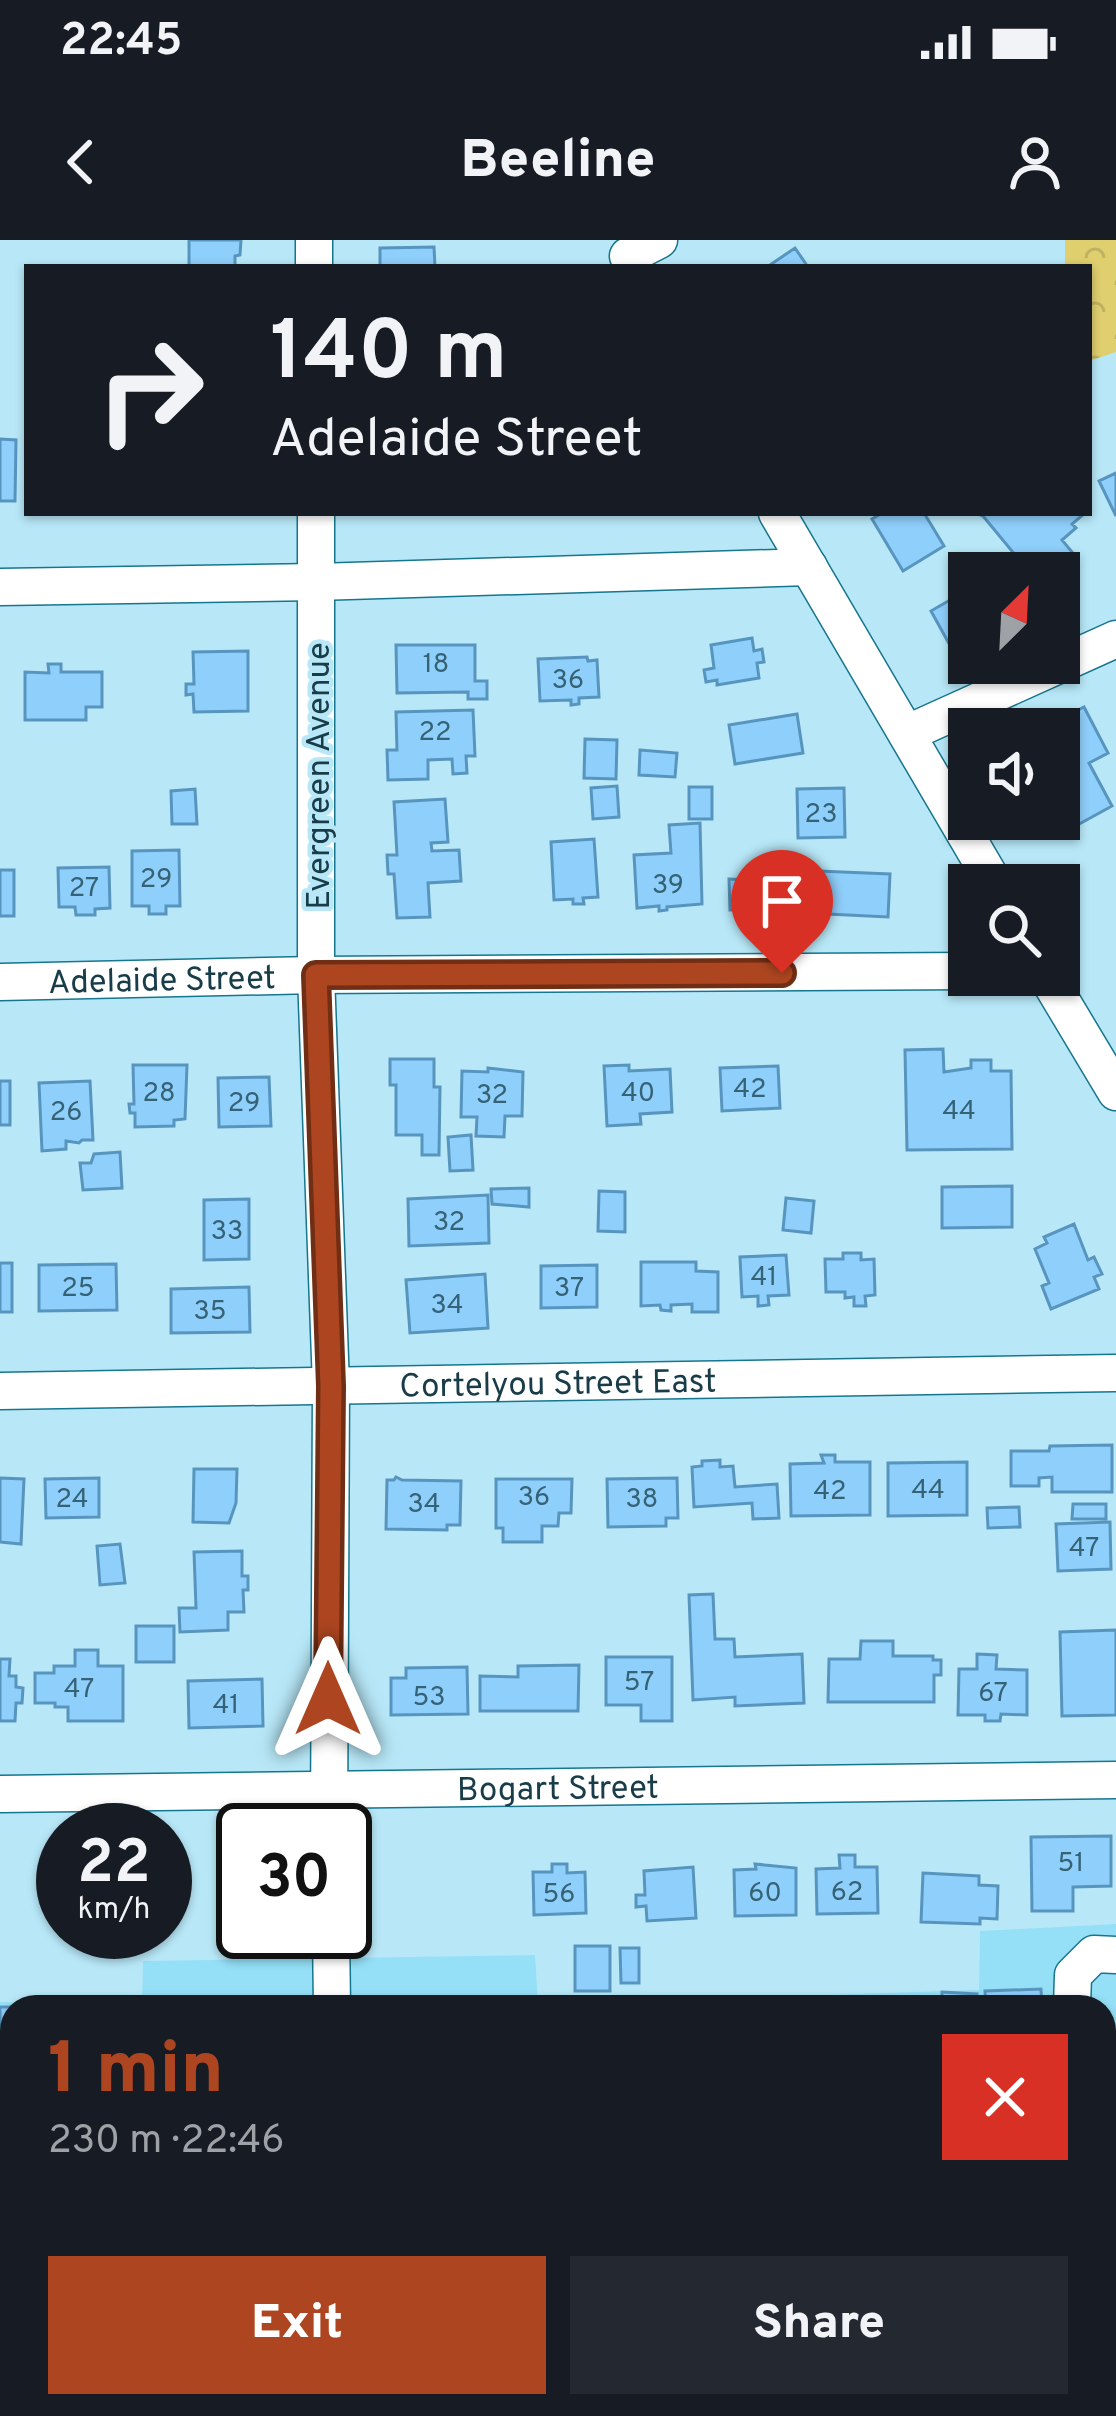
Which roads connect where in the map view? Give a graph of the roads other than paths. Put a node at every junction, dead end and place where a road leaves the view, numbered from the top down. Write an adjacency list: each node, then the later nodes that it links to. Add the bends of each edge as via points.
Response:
1 (316, 516): 4 (street, Evergreen Avenue)
2 (780, 516): 3 (street)
3 (809, 567): 4 (street); 7 (street)
4 (317, 582): 5 (street); 10 (street, Evergreen Avenue)
5 (0, 587)
6 (1116, 639): 7 (street)
7 (908, 734): 8 (street)
8 (982, 864)
9 (948, 971): 10 (street, Adelaide Street)
10 (316, 975): 11 (street, Adelaide Street); 15 (street, Evergreen Avenue)
11 (0, 982)
12 (1059, 996): 13 (street)
13 (1116, 1092)
14 (1116, 1373): 15 (street, Cortelyou Street East)
15 (331, 1386): 16 (street, Cortelyou Street East); 18 (street, Evergreen Avenue)
16 (0, 1391)
17 (1116, 1780): 18 (street, Bogart Street)
18 (328, 1788): 19 (street, Bogart Street); 20 (street, Evergreen Avenue)
19 (0, 1794)
20 (328, 1803)
21 (1116, 1955): 24 (street, via 1094,1954 1073,1975)
22 (331, 1959): 23 (street)
23 (332, 1995)
24 (1072, 1995)

